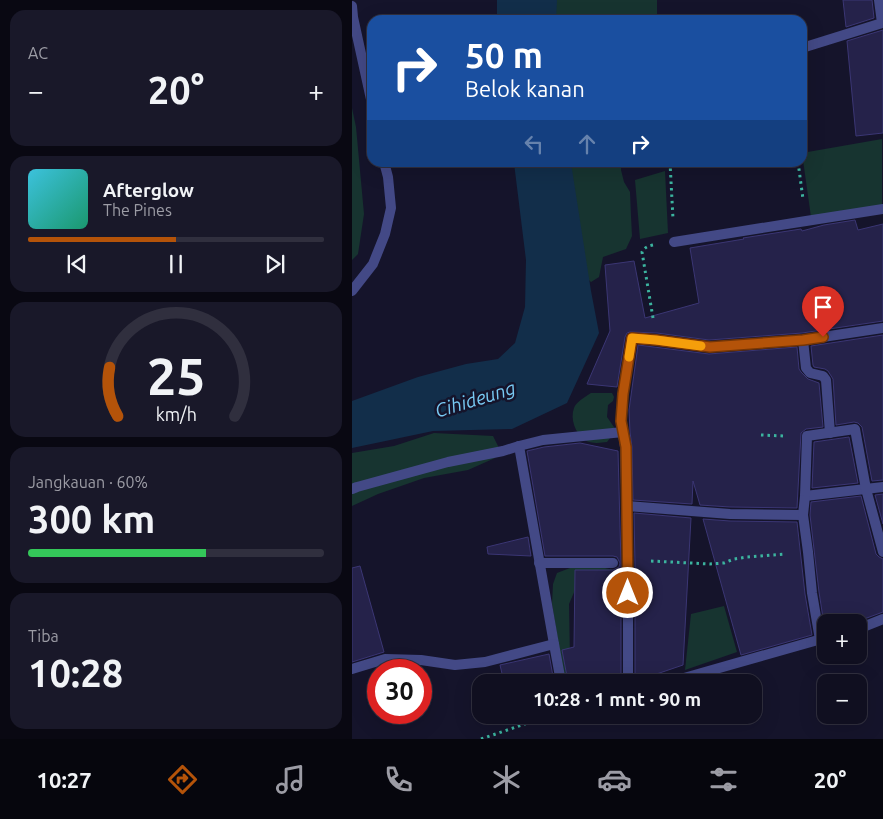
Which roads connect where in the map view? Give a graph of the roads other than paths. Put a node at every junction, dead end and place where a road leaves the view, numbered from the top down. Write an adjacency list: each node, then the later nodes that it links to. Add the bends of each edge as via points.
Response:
1 (879, 0): 3 (street, via 882,23)
2 (352, 6): 4 (street)
3 (807, 46)
4 (367, 81)
5 (385, 167): 8 (street, via 391,208 385,234 373,264)
6 (882, 209): 7 (street)
7 (674, 242)
8 (352, 291)
9 (882, 328): 10 (street)
10 (803, 340): 11 (street, via 710,347 632,338 623,394); 12 (street, via 806,368 826,380)
11 (623, 432): 13 (street, via 543,440); 18 (street)
12 (830, 433): 16 (street, via 855,429); 17 (street, via 807,436)
13 (519, 446): 15 (street); 21 (street)
14 (882, 487): 16 (street)
15 (352, 489)
16 (866, 489): 17 (street); 20 (street)
17 (805, 496): 19 (street)
18 (627, 506): 19 (street, via 730,514); 30 (street)
19 (803, 515): 23 (street)
20 (882, 552)
21 (540, 563): 22 (street); 27 (street)
22 (613, 563)
23 (817, 614)
24 (882, 619): 25 (street)
25 (867, 625)
26 (817, 641): 31 (street)
27 (554, 644): 28 (street, via 485,662 455,665 385,659); 29 (street)
28 (352, 669)
29 (560, 674)
30 (628, 674)
31 (698, 674)

